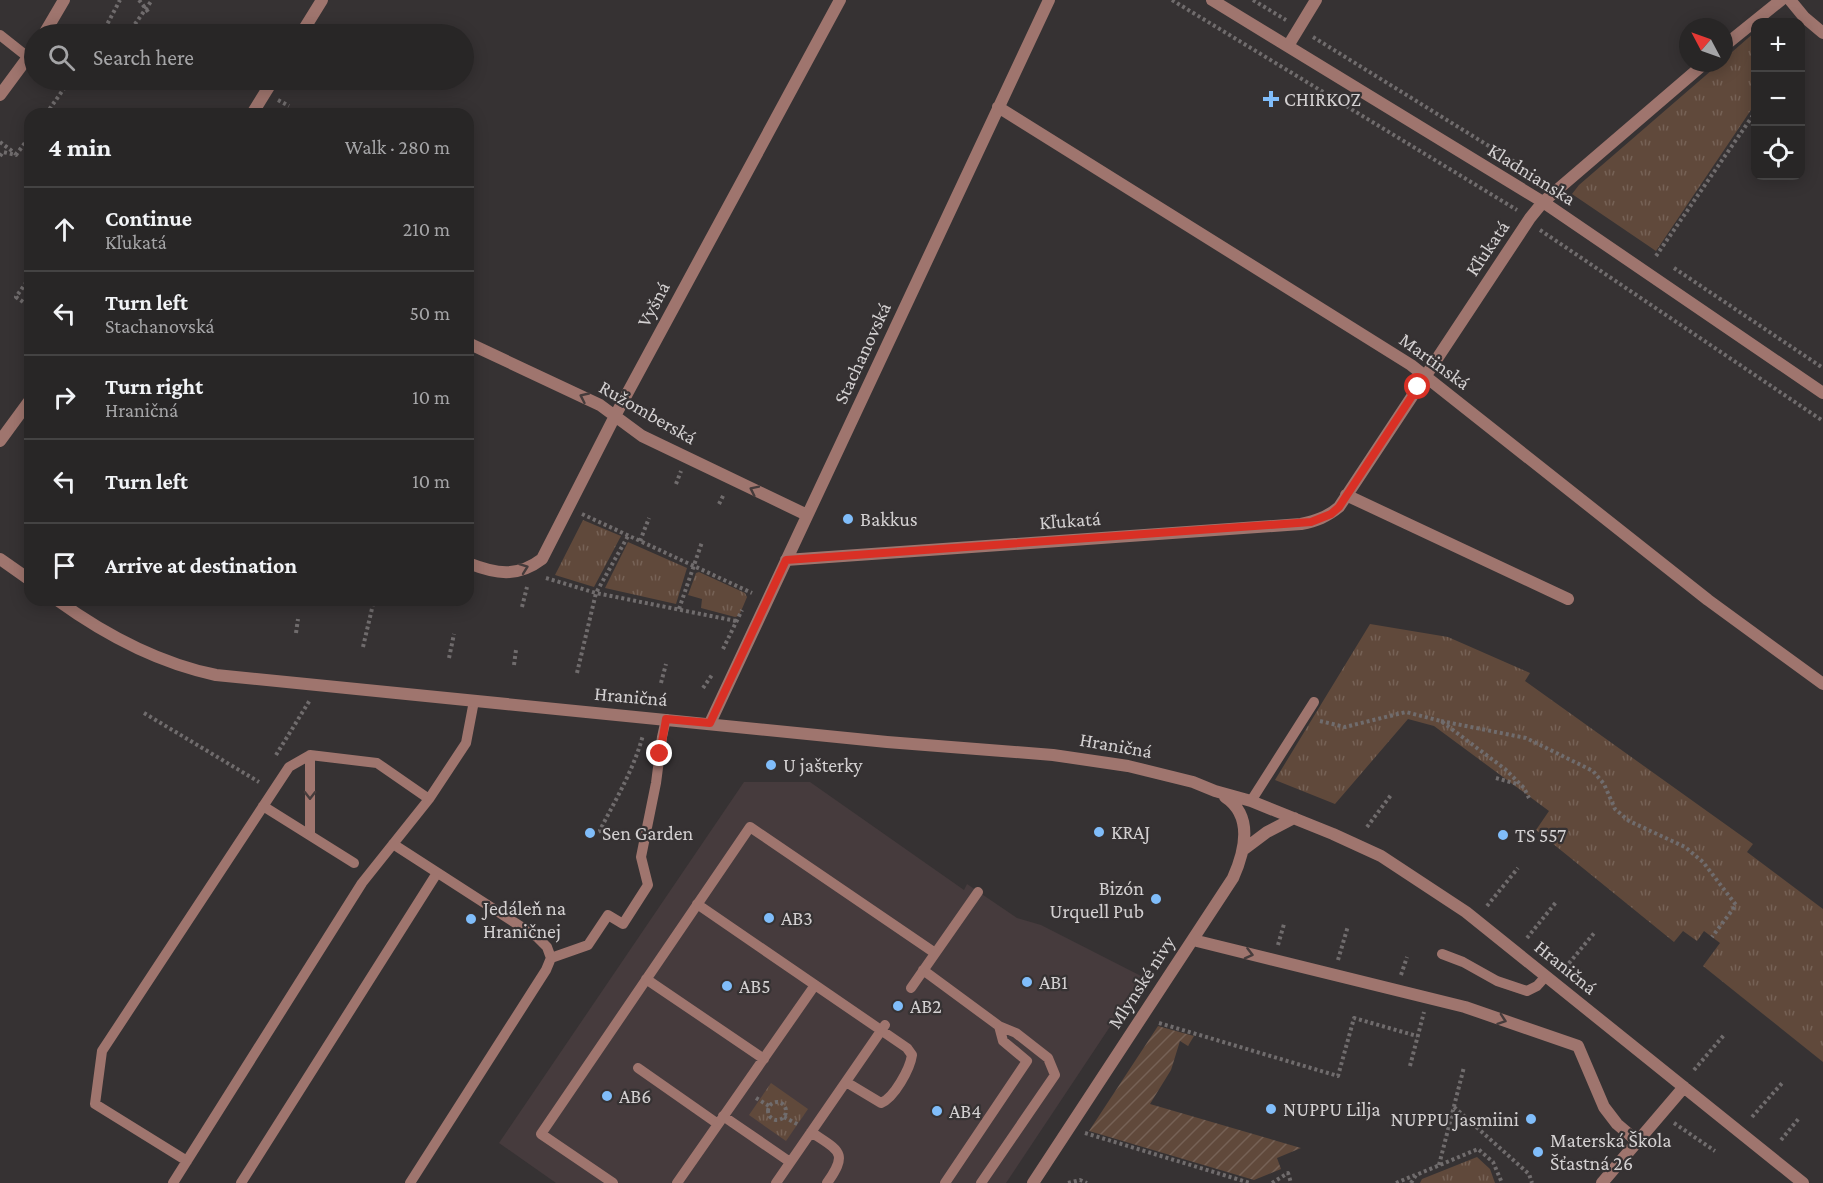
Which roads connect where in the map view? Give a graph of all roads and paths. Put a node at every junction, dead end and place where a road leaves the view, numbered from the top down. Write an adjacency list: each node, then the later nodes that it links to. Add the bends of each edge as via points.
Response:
1 (64, 0): 14 (street)
2 (120, 0): 15 (path)
3 (139, 0): 13 (path)
4 (152, 0): 13 (path)
5 (322, 0): 17 (street)
6 (1049, 0): 28 (street, Stachanovská)
7 (1172, 0): 37 (path)
8 (1212, 0): 21 (street, Kladnianska)
9 (1316, 0): 21 (street)
10 (1781, 0): 20 (street)
11 (1790, 0): 18 (street)
12 (836, 2): 45 (street, Vyšná)
13 (147, 10): 16 (path)
14 (50, 24)
15 (107, 24)
16 (136, 24)
17 (307, 24)
18 (1823, 33)
19 (0, 35): 22 (lane)
20 (1733, 39)
21 (1288, 46): 36 (street, Kladnianska)
22 (24, 49)
23 (24, 64): 27 (street)
24 (1695, 72): 36 (street, Kľukatá)
25 (63, 90): 29 (path)
26 (267, 90): 30 (street)
27 (0, 95)
28 (998, 107): 42 (street, Martinská); 54 (street, Stachanovská)
29 (50, 108)
30 (256, 108)
31 (1751, 117): 38 (path)
32 (0, 142): 34 (path)
33 (24, 144): 34 (path)
34 (16, 155): 35 (path, via 3,152)
35 (0, 156)
36 (1543, 202): 37 (street, Kľukatá); 43 (street, Kladnianska)
37 (1530, 218): 42 (street, Kľukatá); 46 (path, via 1540,231)
38 (1656, 256)
39 (24, 286): 40 (path, via 16,297)
40 (24, 303)
41 (474, 347): 45 (street, Ružomberská, one-way to 41, via 600,405)
42 (1426, 376): 51 (street, Kľukatá); 84 (street, Martinská, via 1708,600)
43 (1823, 393)
44 (24, 408): 47 (street)
45 (615, 416): 54 (street, Ružomberská, one-way to 45, via 649,440); 61 (street, Vyšná, one-way to 45, via 509,573 522,571 542,559)
46 (1823, 421)
47 (0, 441)
48 (681, 470): 49 (path)
49 (676, 484)
50 (726, 491): 52 (path)
51 (1346, 495): 60 (street, Kľukatá, via 1331,514 1301,524); 68 (street)
52 (719, 504)
53 (582, 514): 56 (path)
54 (807, 515): 60 (street, Stachanovská)
55 (649, 518): 57 (path)
56 (628, 536): 57 (path); 67 (path)
57 (639, 541): 62 (path)
58 (702, 542): 62 (path)
59 (0, 559): 63 (street)
60 (786, 560): 92 (street, Stachanovská)
61 (474, 566)
62 (694, 566): 66 (path); 72 (path)
63 (24, 576)
64 (546, 578): 67 (path)
65 (527, 587): 71 (path)
66 (752, 592)
67 (596, 593): 72 (path); 82 (path)
68 (1568, 599)
69 (66, 606): 86 (street, Hraničná, via 128,644 201,672)
70 (373, 606): 77 (path)
71 (522, 608)
72 (679, 609): 74 (path)
73 (298, 619): 75 (path)
74 (736, 621)
75 (296, 633)
76 (454, 634): 79 (path)
77 (363, 648)
78 (516, 650): 81 (path)
79 (449, 658)
80 (666, 664): 83 (path)
81 (514, 665)
82 (577, 673)
83 (661, 683)
84 (1823, 684)
85 (310, 700): 95 (path)
86 (474, 701): 90 (street, Hraničná); 102 (lane, via 466,743)
87 (1314, 702): 89 (lane)
88 (144, 713): 96 (path, via 258,783)
89 (1304, 717): 91 (path, via 1345,727 1406,712); 103 (lane)
90 (666, 719): 92 (street, Hraničná); 125 (lane, via 641,857 648,885 624,924 608,915 588,945)
91 (1441, 721): 98 (path, via 1505,768); 120 (path, via 1526,738 1593,771 1616,809 1629,821 1685,847 1703,862 1736,905)
92 (710, 723): 99 (street, Hraničná, via 1053,755 1128,766)
93 (643, 735): 108 (path, via 639,752 600,830)
94 (310, 755): 102 (lane, via 377,763); 104 (lane, via 289,767); 107 (lane, one-way to 107)
95 (273, 760)
96 (263, 775)
97 (1496, 778): 98 (path)
98 (1518, 784): 101 (path)
99 (1215, 791): 103 (street, Hraničná); 110 (street, Hraničná, via 1238,808 1245,832)
100 (1391, 795): 106 (path)
101 (1529, 798)
102 (429, 799): 109 (lane)
103 (1251, 801): 105 (street, Hraničná)
104 (263, 806): 107 (lane); 158 (lane, via 102,1051 95,1104)
105 (1294, 818): 110 (street); 129 (street, Hraničná, via 1381,856 1466,912)
106 (1367, 826)
107 (310, 835): 111 (lane)
108 (604, 838)
109 (393, 844): 113 (lane); 158 (lane, via 362,883)
110 (1243, 850): 122 (street, Mlynské nivy, via 1233,878)
111 (354, 863)
112 (1518, 868): 117 (path)
113 (437, 873): 125 (lane, via 537,937); 163 (lane)
114 (978, 891): 123 (lane)
115 (1557, 901): 121 (path)
116 (697, 904): 123 (lane, via 750,827); 130 (lane); 131 (lane)
117 (1487, 906)
118 (1348, 926): 128 (path)
119 (1596, 932): 126 (path)
120 (1712, 937)
121 (1527, 938)
122 (1192, 940): 128 (street, one-way to 128); 171 (street, Mlynské nivy)
123 (935, 953): 127 (lane)
124 (1442, 954): 129 (lane, via 1527,991)
125 (551, 958): 164 (lane)
126 (1565, 968)
127 (923, 970): 132 (lane); 135 (lane)
128 (1334, 975): 133 (street)
129 (1546, 976): 146 (street, Hraničná)
130 (646, 979): 139 (lane); 165 (lane, via 541,1134)
131 (815, 985): 136 (lane); 139 (lane)
132 (911, 988)
133 (1429, 998): 138 (path); 156 (street, one-way to 156, via 1578,1046 1604,1107)
134 (1159, 1023): 138 (path, via 1338,1076 1354,1018)
135 (999, 1026): 169 (lane, via 1003,1041 1028,1061); 170 (lane, via 1016,1033 1048,1058 1055,1075)
136 (883, 1028): 144 (lane); 144 (lane, via 912,1055 907,1072 881,1103)
137 (1724, 1035): 143 (path)
138 (1417, 1036): 140 (path)
139 (764, 1059): 151 (lane)
140 (1410, 1066)
141 (1464, 1067): 147 (path)
142 (638, 1068): 151 (lane)
143 (1694, 1071)
144 (846, 1082): 153 (lane)
145 (1783, 1082): 148 (path)
146 (1684, 1087): 156 (street); 182 (street, Hraničná)
147 (1454, 1107): 160 (path); 180 (path, via 1529,1174)
148 (1752, 1117)
149 (1800, 1117): 155 (path)
150 (772, 1118): 150 (path, via 769,1106 783,1103 784,1117)
151 (721, 1120): 159 (lane); 166 (lane)
152 (1670, 1121): 157 (path)
153 (811, 1132): 159 (lane); 168 (lane, via 839,1154 839,1166)
154 (1085, 1132): 174 (path)
155 (1781, 1140)
156 (1636, 1141): 181 (street)
157 (1715, 1152)
158 (187, 1161): 162 (lane)
159 (790, 1162): 167 (lane)
160 (1439, 1166): 161 (path); 179 (path, via 1479,1149 1493,1162)
161 (1416, 1175): 177 (path); 178 (path)
162 (173, 1183)
163 (241, 1183)
164 (410, 1183)
165 (613, 1183)
166 (677, 1183)
167 (776, 1183)
168 (827, 1183)
169 (945, 1183)
170 (981, 1183)
171 (1033, 1183)
172 (1068, 1183): 173 (path)
173 (1087, 1183)
174 (1250, 1183)
175 (1272, 1183): 176 (path, via 1288,1173)
176 (1291, 1183)
177 (1396, 1183)
178 (1411, 1183)
179 (1502, 1183)
180 (1532, 1183)
181 (1602, 1183)
182 (1803, 1183)

